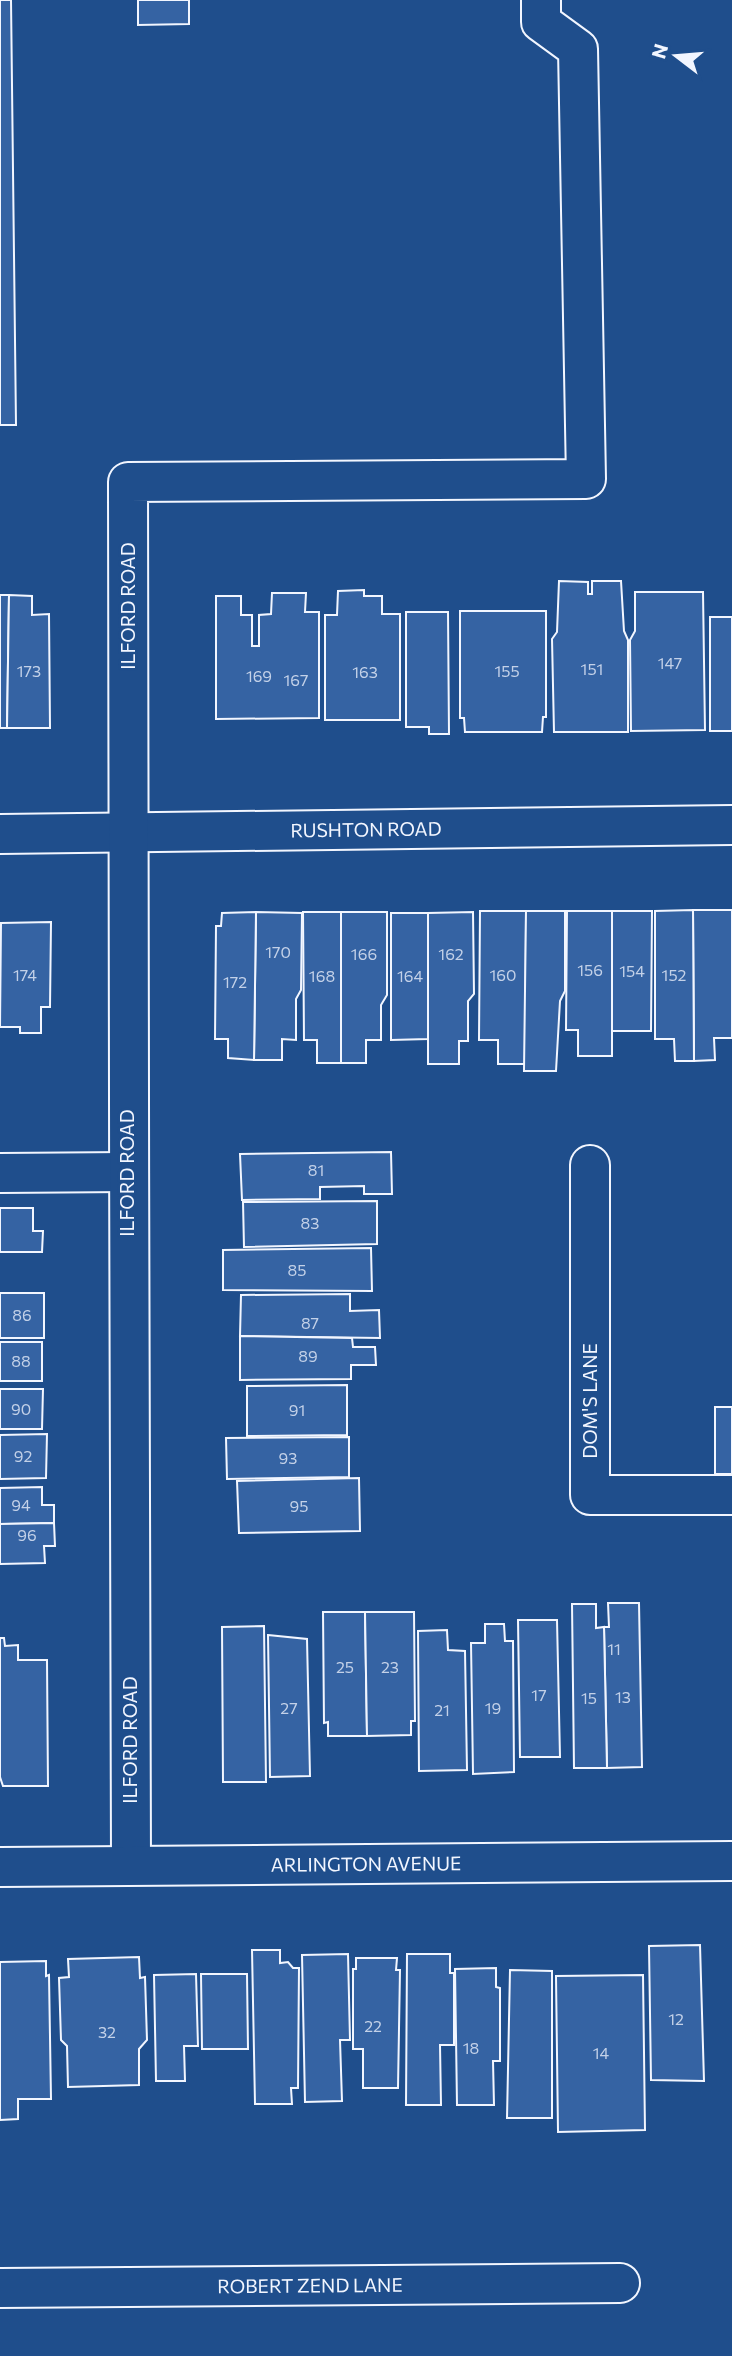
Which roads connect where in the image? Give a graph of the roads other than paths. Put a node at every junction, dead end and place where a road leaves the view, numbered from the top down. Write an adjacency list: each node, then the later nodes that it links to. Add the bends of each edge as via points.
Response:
1 (541, 0): 3 (street, ILFORD ROAD, via 541,22 578,50 586,478 128,482)
2 (732, 825): 3 (street, RUSHTON ROAD)
3 (130, 832): 4 (street, RUSHTON ROAD); 6 (street, ILFORD ROAD)
4 (0, 834)
5 (590, 1165): 8 (street, DOM'S LANE, via 590,1495)
6 (127, 1172): 7 (street); 10 (street, ILFORD ROAD)
7 (0, 1173)
8 (732, 1495)
9 (732, 1861): 10 (street, ARLINGTON AVENUE)
10 (131, 1864): 11 (street, ARLINGTON AVENUE)
11 (0, 1867)
12 (621, 2283): 13 (street, ROBERT ZEND LANE)
13 (0, 2288)

